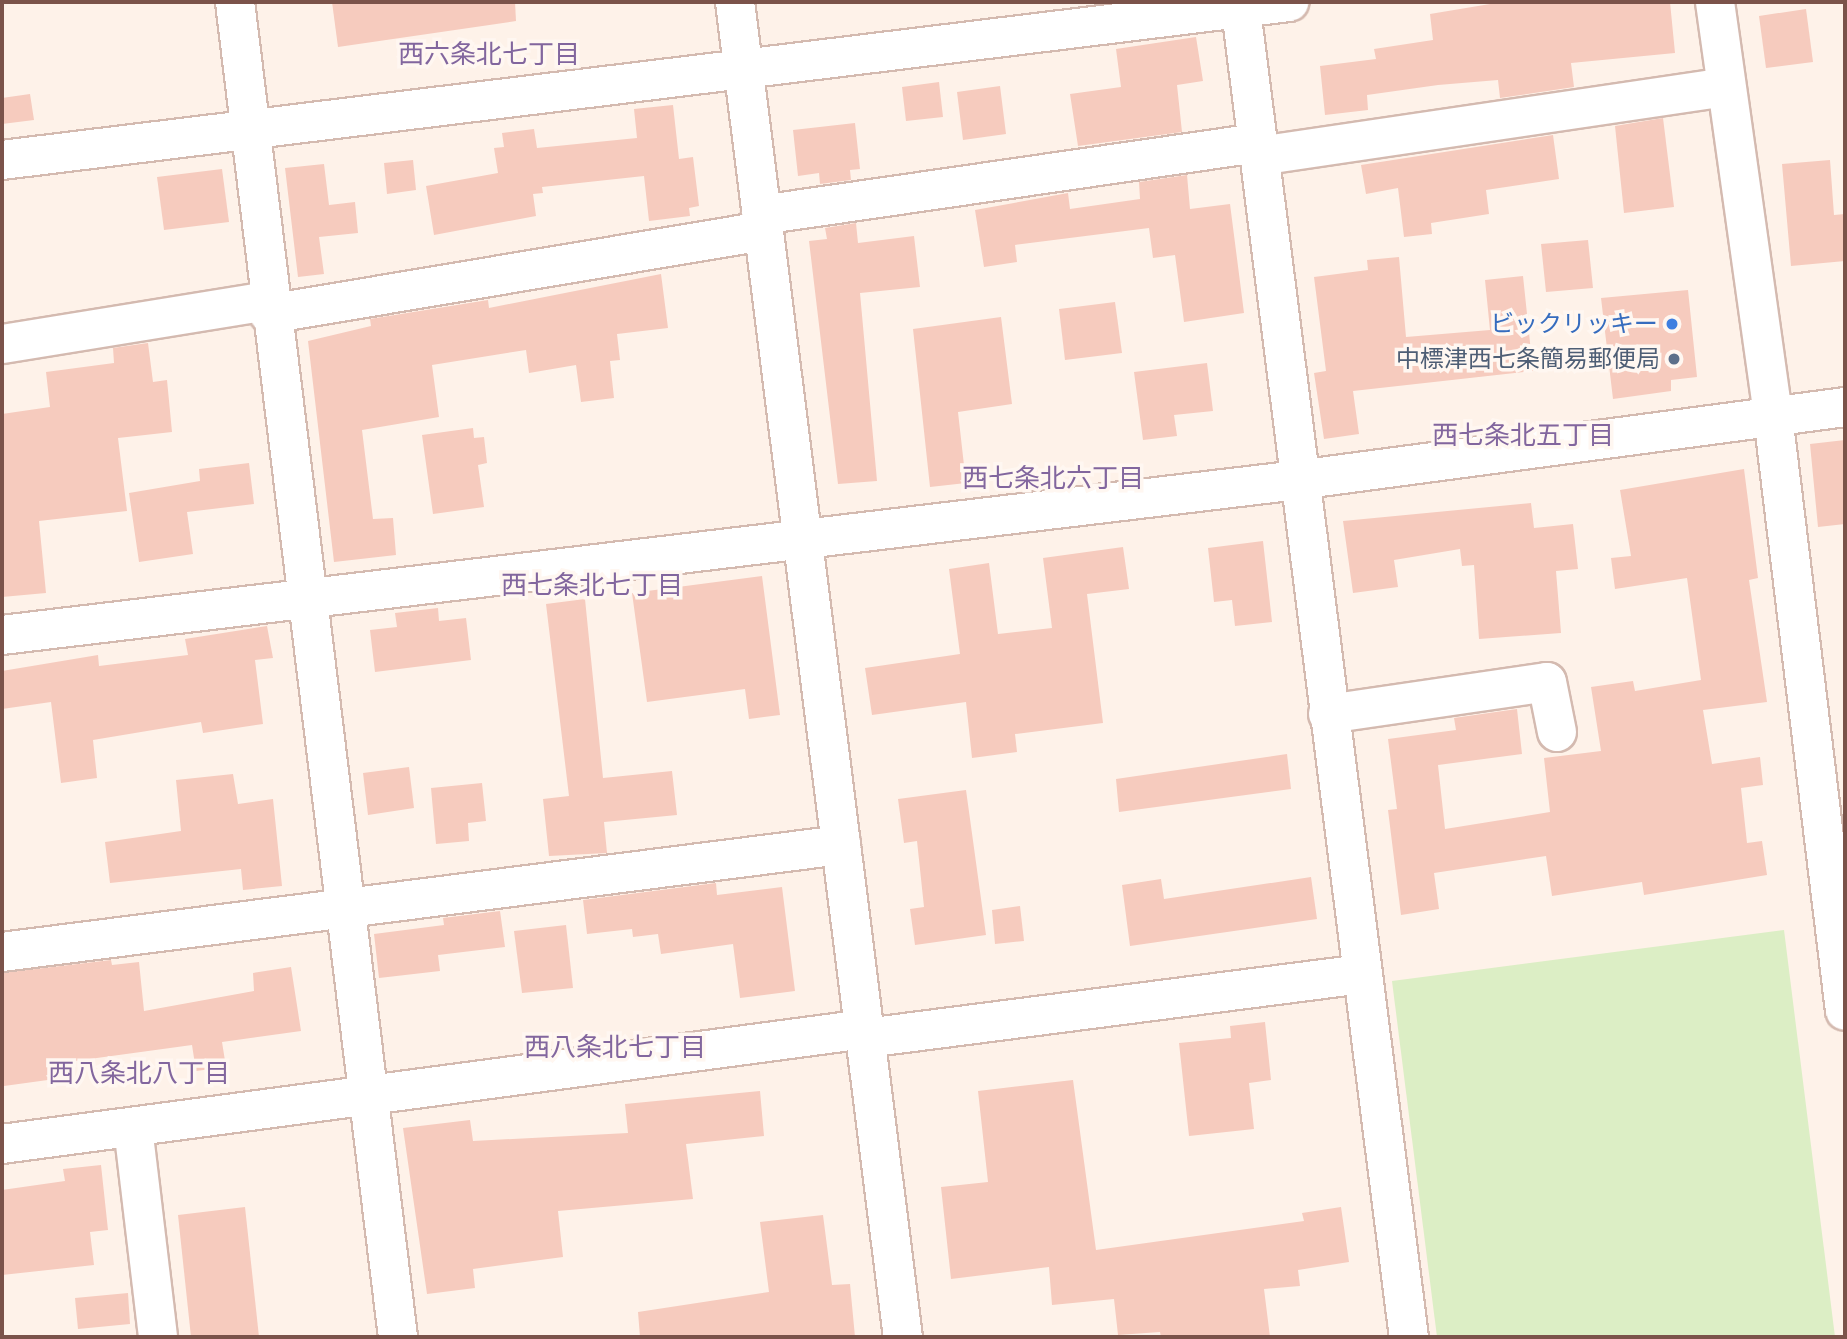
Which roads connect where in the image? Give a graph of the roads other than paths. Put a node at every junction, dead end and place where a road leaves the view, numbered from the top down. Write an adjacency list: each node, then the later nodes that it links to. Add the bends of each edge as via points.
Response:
1 (235, 2): 8 (street)
2 (735, 2): 6 (street)
3 (1289, 2): 5 (street)
4 (1714, 2): 7 (street)
5 (1241, 5): 6 (street); 9 (street)
6 (742, 68): 8 (street); 11 (street)
7 (1727, 87): 9 (street); 15 (street)
8 (248, 130): 10 (street); 12 (street)
9 (1258, 150): 11 (street); 16 (street)
10 (2, 160)
11 (762, 223): 12 (street); 17 (street)
12 (269, 307): 13 (street); 18 (street)
13 (2, 344)
14 (1845, 407): 15 (street)
15 (1773, 416): 16 (street); 26 (street)
16 (1298, 480): 17 (street); 20 (street)
17 (801, 540): 18 (street); 22 (street)
18 (308, 599): 19 (street); 23 (street)
19 (2, 635)
20 (1328, 714): 21 (street, via 1547,682); 25 (street)
21 (1557, 732)
22 (841, 845): 23 (street); 27 (street)
23 (346, 906): 24 (street); 28 (street)
24 (2, 952)
25 (1362, 974): 27 (street); 34 (street)
26 (1845, 1011)
27 (865, 1034): 28 (street); 33 (street)
28 (370, 1096): 29 (street); 32 (street)
29 (133, 1127): 30 (street); 31 (street)
30 (2, 1144)
31 (158, 1337)
32 (398, 1337)
33 (903, 1337)
34 (1409, 1337)

